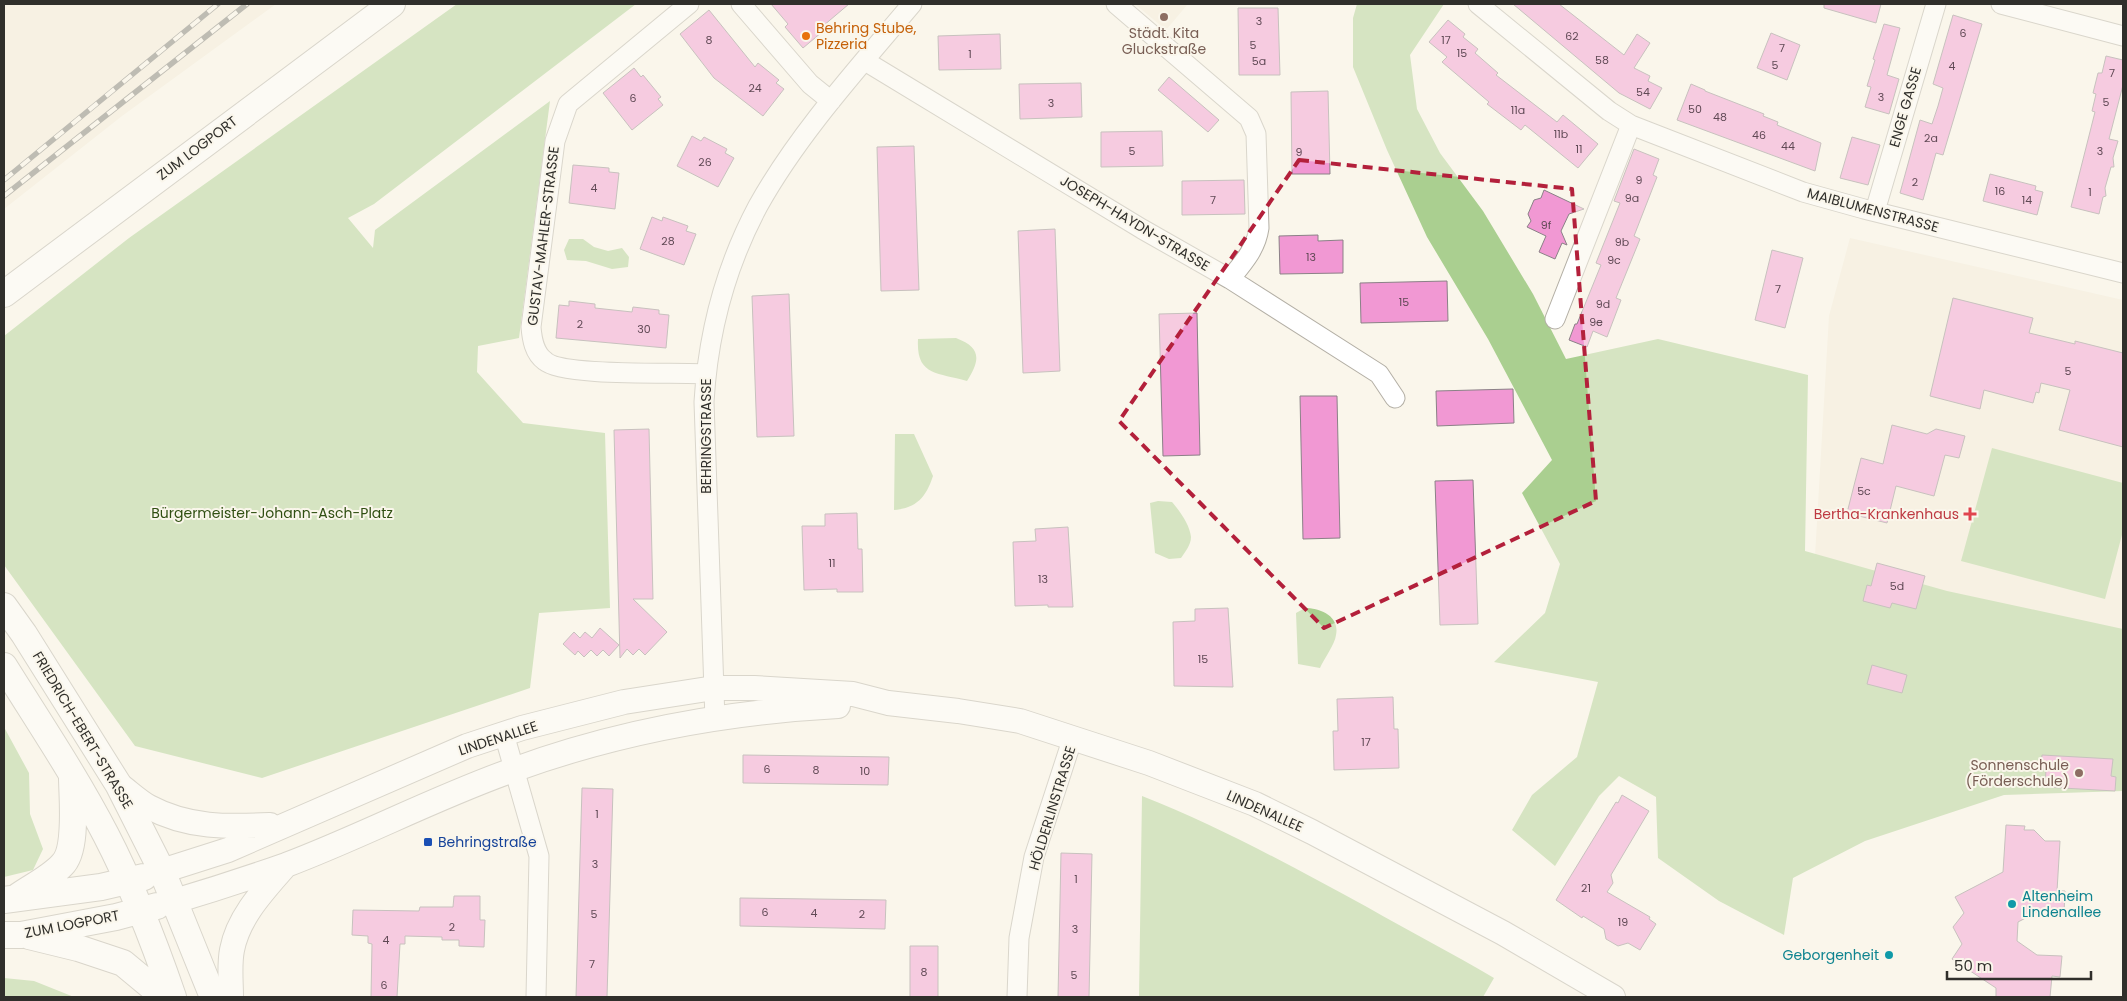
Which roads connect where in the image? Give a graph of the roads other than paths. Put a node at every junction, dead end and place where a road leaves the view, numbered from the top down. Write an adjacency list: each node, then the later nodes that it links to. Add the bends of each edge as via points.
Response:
1 (392, 4): 16 (main road, ZUM LOGPORT)
2 (689, 4): 18 (street, GUSTAV-MAHLER-STRASSE, via 568,104 555,140 531,327 533,344 544,361 554,367)
3 (741, 4): 11 (street, via 810,84)
4 (912, 4): 10 (street, BEHRINGSTRASSE)
5 (1116, 4): 15 (street, via 1249,118 1256,134 1258,240)
6 (1478, 4): 12 (street, MAIBLUMENSTRASSE)
7 (1936, 4): 13 (street, ENGE GASSE)
8 (2001, 4): 9 (street)
9 (2123, 36)
10 (865, 60): 11 (street, BEHRINGSTRASSE); 15 (street, JOSEPH-HAYDN-STRASSE)
11 (831, 101): 18 (street, BEHRINGSTRASSE, via 773,181 746,230 728,276 711,340)
12 (1631, 125): 13 (street, MAIBLUMENSTRASSE, via 1803,192); 17 (street)
13 (1875, 212): 14 (street, MAIBLUMENSTRASSE)
14 (2123, 270)
15 (1230, 279): 19 (street, JOSEPH-HAYDN-STRASSE, via 1379,374)
16 (4, 294)
17 (1555, 319)
18 (706, 374): 22 (street, BEHRINGSTRASSE, via 706,486)
19 (1395, 398)
20 (4, 606): 29 (main road, FRIEDRICH-EBERT-STRASSE)
21 (4, 666): 28 (main road)
22 (714, 688): 23 (street, LINDENALLEE, via 853,694); 24 (street, BEHRINGSTRASSE); 25 (street, LINDENALLEE, via 624,702)
23 (888, 703): 24 (street, LINDENALLEE, via 765,712); 26 (street, LINDENALLEE, via 1000,717)
24 (715, 720): 27 (street, LINDENALLEE, via 597,743)
25 (504, 734): 27 (street); 30 (street, LINDENALLEE, via 468,746)
26 (1074, 737): 43 (street, HÖLDERLINSTRASSE, via 1034,857 1019,938); 44 (street, LINDENALLEE, via 1254,804 1503,932)
27 (515, 769): 31 (street, LINDENALLEE); 42 (street, via 539,856)
28 (72, 774): 33 (main road); 34 (main road, via 73,830 64,864)
29 (118, 784): 30 (street, via 149,807 184,822 210,826); 32 (main road, FRIEDRICH-EBERT-STRASSE)
30 (282, 825): 32 (street, LINDENALLEE, via 228,850)
31 (286, 864): 35 (street, LINDENALLEE); 41 (street, via 259,895 240,927 232,950)
32 (162, 871): 33 (main road, LINDENALLEE); 35 (main road, FRIEDRICH-EBERT-STRASSE)
33 (128, 882): 34 (main road); 36 (main road)
34 (8, 900)
35 (174, 901): 36 (main road, LINDENALLEE); 40 (main road, FRIEDRICH-EBERT-STRASSE)
36 (140, 911): 37 (main road, ZUM LOGPORT); 39 (main road)
37 (13, 935): 38 (main road, via 78,948 123,962)
38 (164, 997)
39 (173, 997)
40 (213, 997)
41 (231, 997)
42 (536, 997)
43 (1016, 997)
44 (1613, 997)

